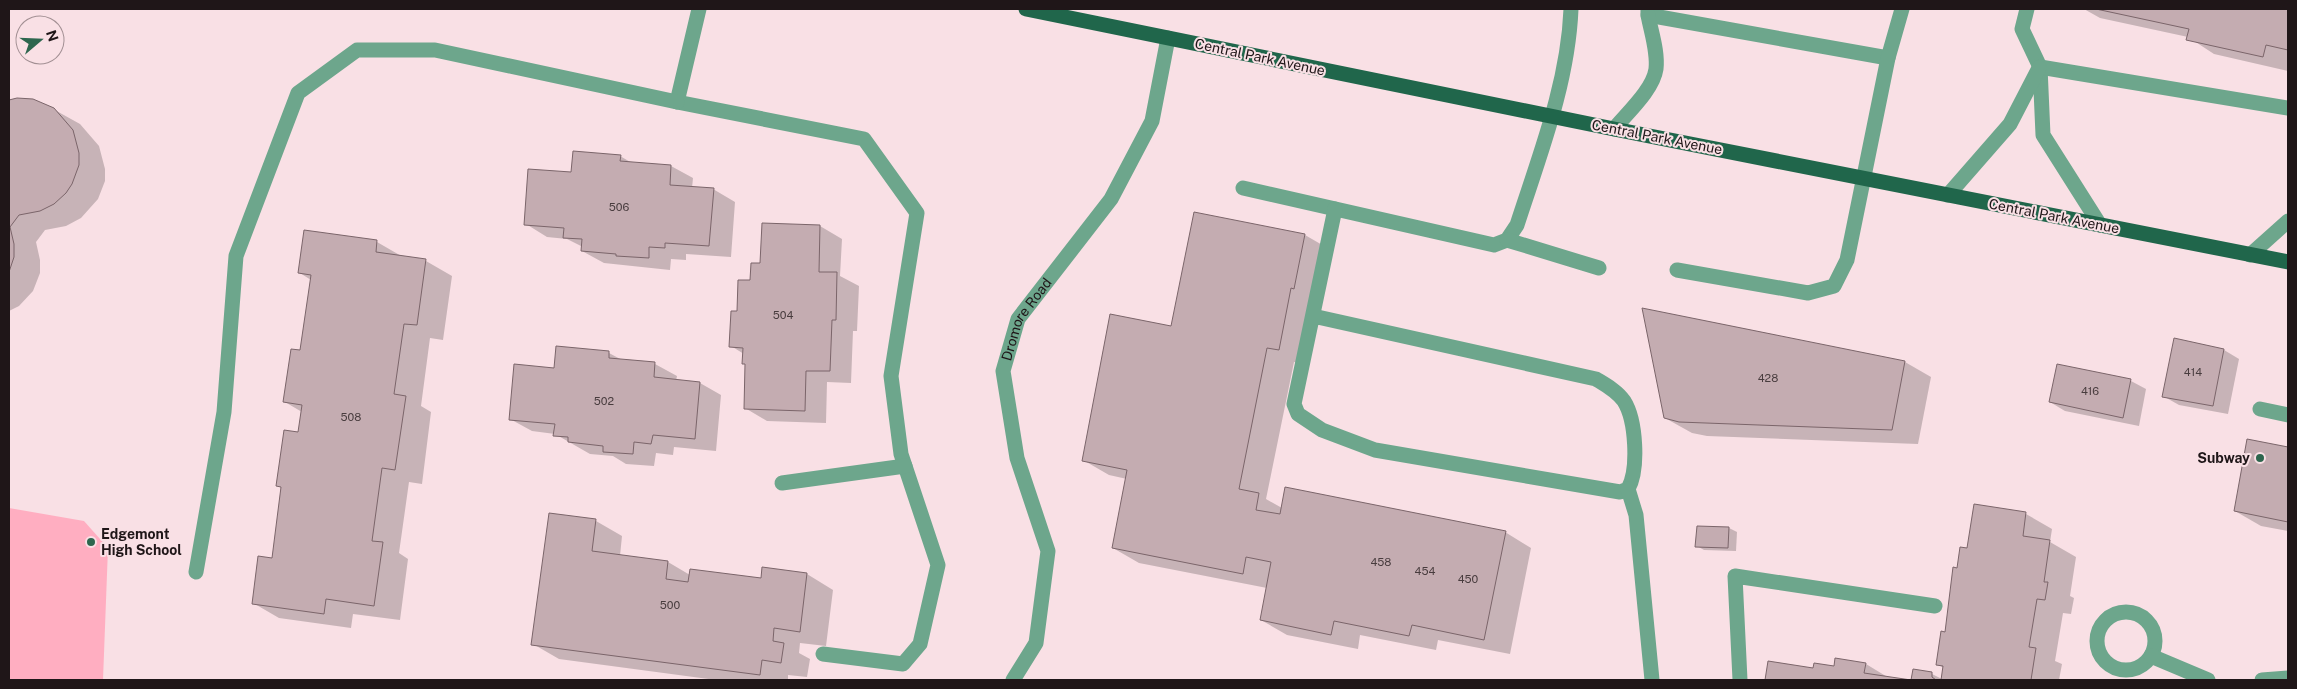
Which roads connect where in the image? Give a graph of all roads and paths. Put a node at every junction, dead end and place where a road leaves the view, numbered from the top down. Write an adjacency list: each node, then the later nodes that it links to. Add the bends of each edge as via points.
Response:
1 (699, 9): 10 (street)
2 (1026, 9): 7 (main road, Central Park Avenue)
3 (1571, 9): 12 (street, via 1570,42)
4 (1902, 9): 8 (street)
5 (2027, 9): 9 (street, via 2022,29)
6 (1648, 12): 8 (street); 13 (street, via 1656,70 1645,93)
7 (1168, 38): 12 (main road, Central Park Avenue); 36 (street, Dromore Road, via 1152,121 1112,199 1018,319 1003,371 1016,458 1048,551 1036,643)
8 (1888, 58): 14 (street)
9 (2040, 67): 11 (street); 16 (street, via 2010,124); 19 (street, via 2043,134)
10 (678, 102): 28 (street, via 864,139 917,213 891,376); 31 (street, via 435,50 357,50 298,93 236,256 224,412)
11 (2288, 108)
12 (1552, 116): 13 (main road, Central Park Avenue); 20 (street, via 1517,224)
13 (1614, 129): 14 (main road, Central Park Avenue)
14 (1863, 178): 16 (main road, Central Park Avenue); 24 (street, via 1847,260 1834,286 1808,294)
15 (1243, 188): 17 (street)
16 (1948, 195): 19 (main road, Central Park Avenue)
17 (1335, 210): 20 (street, via 1494,245); 25 (street)
18 (2288, 221): 21 (street)
19 (2100, 225): 21 (main road, Central Park Avenue)
20 (1506, 240): 23 (street)
21 (2250, 255): 22 (main road, Central Park Avenue)
22 (2288, 262)
23 (1599, 268)
24 (1677, 270)
25 (1313, 316): 30 (street, via 1596,379 1623,399 1630,412 1635,463); 30 (street, via 1294,404 1298,414 1322,430 1375,450 1620,492)
26 (2260, 409): 27 (street)
27 (2288, 415)
28 (905, 466): 29 (street); 33 (street, via 938,565 920,644 903,664)
29 (782, 483)
30 (1628, 489): 37 (street, via 1636,515)
31 (196, 572)
32 (1935, 606): 38 (street, via 1735,576)
33 (823, 654)
34 (2151, 656): 39 (street)
35 (2288, 678): 40 (street)
36 (1013, 680)
37 (1652, 680)
38 (1740, 680)
39 (2208, 680)
40 (2262, 680)

